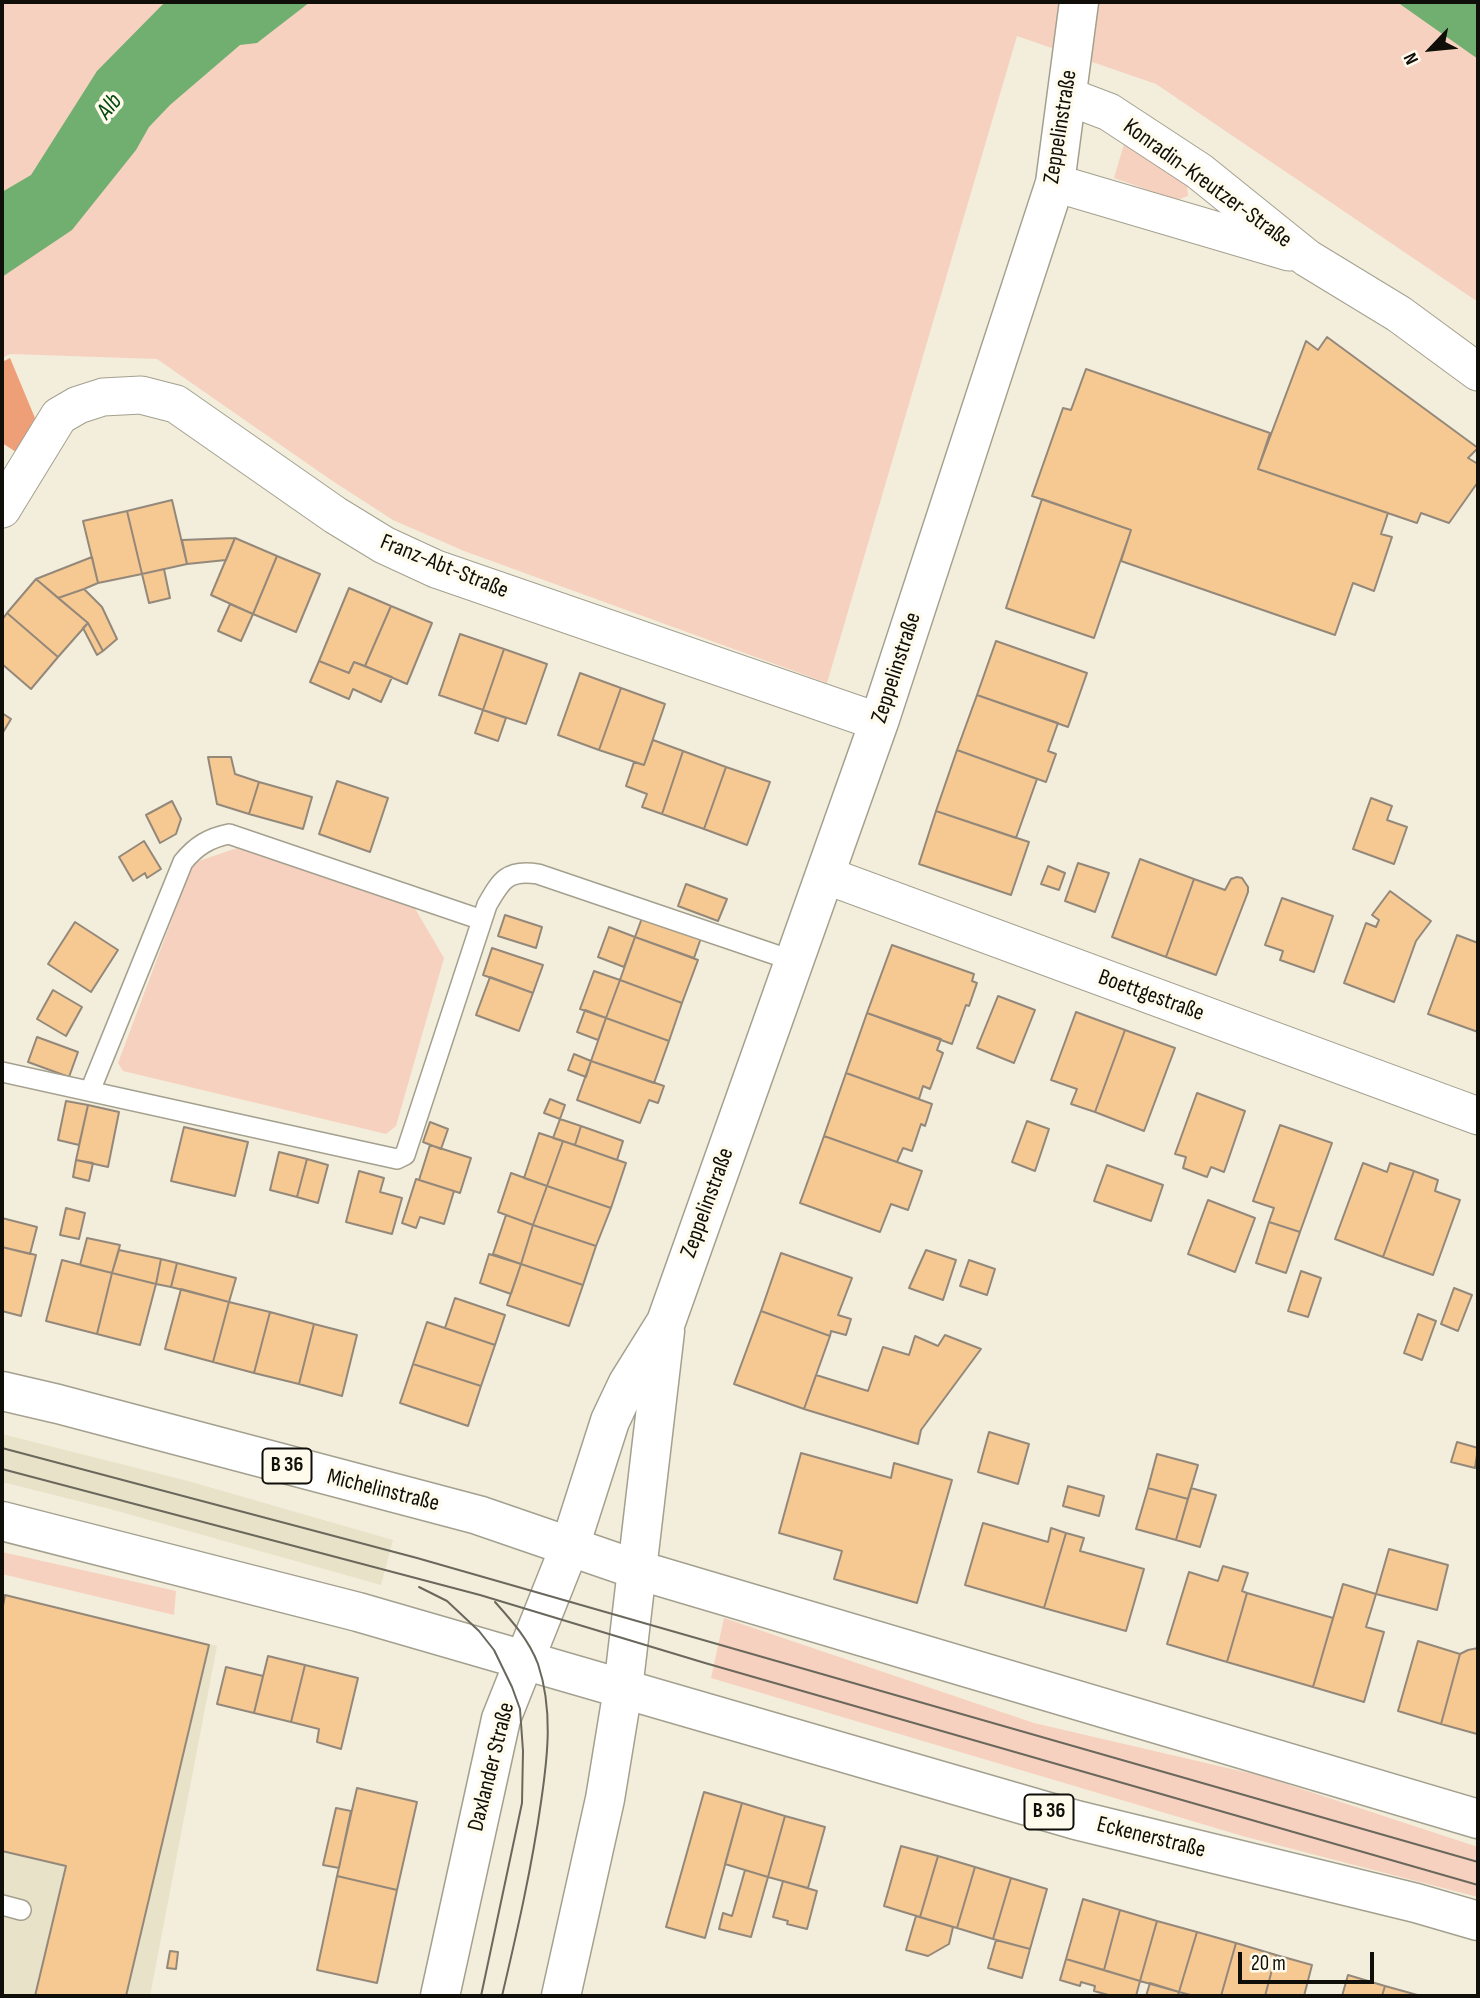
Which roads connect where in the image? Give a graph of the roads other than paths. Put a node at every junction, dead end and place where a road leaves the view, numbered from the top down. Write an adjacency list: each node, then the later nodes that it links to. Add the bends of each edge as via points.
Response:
1 (1079, 2): 2 (main road, Zeppelinstraße)
2 (1067, 96): 3 (main road, Zeppelinstraße); 4 (street, Konradin-Kreutzer-Straße, via 1109,112 1199,171)
3 (1055, 183): 4 (street, Konradin-Kreutzer-Straße); 7 (main road, Zeppelinstraße)
4 (1307, 258): 5 (street, Konradin-Kreutzer-Straße, via 1399,314)
5 (1478, 372)
6 (2, 509): 7 (street, Franz-Abt-Straße, via 58,416 103,397 141,395 176,404 335,515 436,569)
7 (879, 722): 8 (main road, Zeppelinstraße)
8 (825, 876): 10 (main road, Zeppelinstraße); 13 (street, Boettgestraße)
9 (482, 919): 10 (lane, via 498,886 522,871); 12 (lane, via 229,834 210,839 183,862); 12 (lane, via 405,1155 397,1159)
10 (794, 961): 14 (main road, Zeppelinstraße)
11 (2, 1072): 12 (lane)
12 (90, 1091)
13 (1478, 1116)
14 (666, 1322): 17 (main road, Zeppelinstraße, via 610,1421); 18 (main road, Zeppelinstraße)
15 (2, 1391): 17 (main road, Michelinstraße / B 36, via 478,1515)
16 (2, 1521): 19 (main road, B 36, via 358,1612)
17 (570, 1546): 18 (main road, Michelinstraße / B 36); 19 (main road, Daxlander Straße)
18 (638, 1570): 20 (main road, Zeppelinstraße); 21 (main road, B 36)
19 (523, 1660): 20 (main road, B 36); 23 (main road, Daxlander Straße, via 501,1719)
20 (623, 1689): 22 (main road, Eckenerstraße / B 36, via 1076,1820); 24 (main road, via 605,1799)
21 (1478, 1819)
22 (1478, 1921)
23 (440, 1996)
24 (561, 1996)

